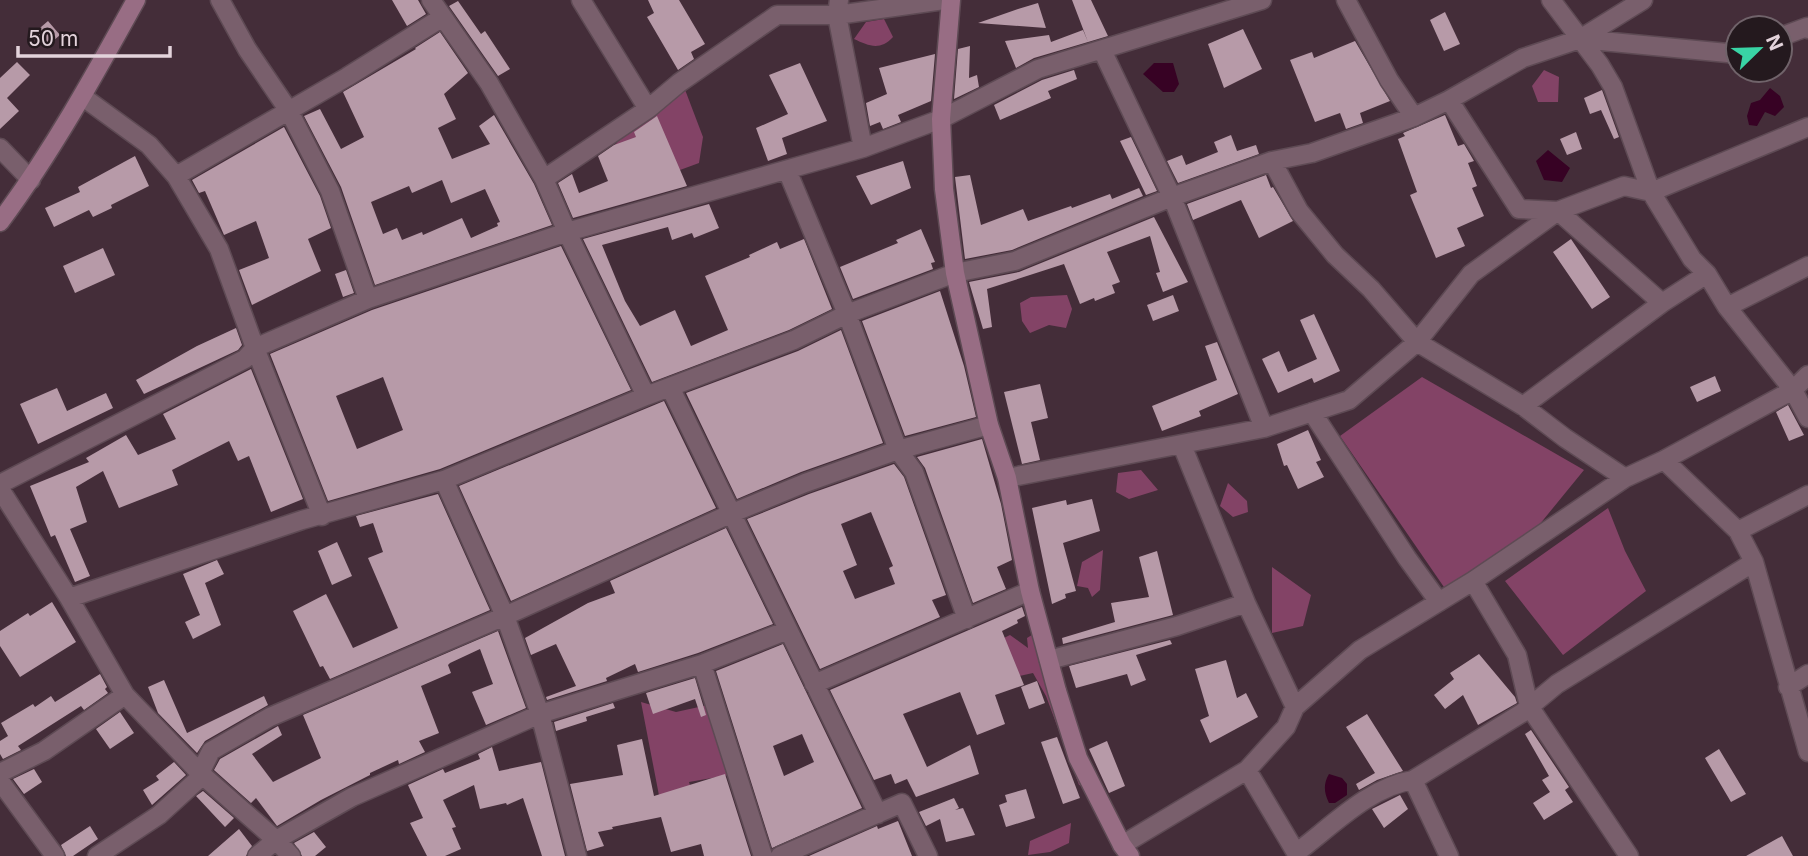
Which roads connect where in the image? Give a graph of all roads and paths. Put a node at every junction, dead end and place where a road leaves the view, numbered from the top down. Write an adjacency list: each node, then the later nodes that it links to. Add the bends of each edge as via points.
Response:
1 (136, 0): 19 (street)
2 (220, 0): 22 (street)
3 (431, 0): 15 (street)
4 (581, 0): 21 (street)
5 (766, 0): 14 (street)
6 (944, 0): 13 (street)
7 (951, 0): 24 (street)
8 (1262, 0): 12 (street)
9 (1346, 0): 23 (street)
10 (1551, 0): 16 (street)
11 (1643, 0): 16 (street)
12 (1229, 5): 17 (street)
13 (838, 8): 14 (street); 27 (street)
14 (777, 15): 21 (street)
15 (443, 18): 22 (street); 31 (street, via 489,83)
16 (1580, 39): 18 (street); 20 (street, via 1523,58); 33 (street, via 1613,87)
17 (1102, 50): 24 (street, via 1038,69); 34 (street)
18 (1724, 53)
19 (83, 97): 30 (street, via 149,145); 32 (street)
20 (1449, 100): 23 (street); 35 (street, via 1519,209)
21 (648, 109): 31 (street)
22 (289, 111): 30 (street); 41 (street, via 330,191)
23 (1414, 117): 28 (street, via 1312,153)
24 (942, 119): 27 (street); 39 (street, via 944,189)
25 (1808, 127): 33 (street)
26 (0, 148): 32 (street)
27 (863, 148): 29 (street)
28 (1272, 161): 34 (street); 45 (street, via 1299,211)
29 (787, 170): 37 (street); 44 (street)
30 (176, 176): 46 (street, via 219,249)
31 (544, 179): 37 (street)
32 (31, 180): 36 (street)
33 (1651, 192): 35 (street, via 1624,186); 40 (street, via 1692,259)
34 (1172, 197): 39 (street, via 1015,261); 55 (street)
35 (1558, 211): 42 (street); 45 (street, via 1471,274)
36 (0, 222)
37 (567, 232): 41 (street); 50 (street)
38 (1808, 266): 43 (street)
39 (955, 273): 44 (street); 54 (street)
40 (1707, 274): 42 (street); 43 (street)
41 (368, 299): 46 (street)
42 (1662, 303): 51 (street)
43 (1727, 307): 49 (street)
44 (847, 314): 48 (street, via 794,340); 57 (street)
45 (1418, 342): 51 (street); 52 (street, via 1349,400)
46 (255, 348): 62 (street, via 245,359); 65 (street)
47 (1808, 375): 49 (street)
48 (670, 387): 50 (street); 64 (street)
49 (1793, 390): 53 (street); 58 (street)
50 (646, 396): 61 (street)
51 (1522, 406): 60 (street)
52 (1312, 412): 55 (street); 71 (street)
53 (1808, 418)
54 (989, 425): 57 (street); 59 (street)
55 (1264, 428): 56 (street)
56 (1182, 445): 59 (street); 72 (street)
57 (898, 450): 64 (street); 74 (street, via 914,472)
58 (1664, 460): 60 (street); 66 (street)
59 (1007, 478): 69 (street)
60 (1625, 478): 68 (street)
61 (444, 480): 65 (street); 73 (street)
62 (0, 486): 70 (street)
63 (1808, 495): 66 (street)
64 (730, 514): 73 (street); 75 (street)
65 (322, 516): 70 (street)
66 (1738, 531): 67 (street)
67 (1754, 562): 80 (street); 82 (street)
68 (1473, 581): 71 (street); 82 (street, via 1517,655)
69 (1030, 591): 74 (street); 76 (street)
70 (69, 597): 81 (street)
71 (1438, 602): 83 (street, via 1360,650)
72 (1246, 603): 76 (street); 83 (street)
73 (505, 615): 84 (street); 88 (street, via 270,717 211,751)
74 (967, 619): 79 (street)
75 (788, 630): 77 (street); 79 (street)
76 (1049, 660): 93 (street, via 1078,758)
77 (702, 664): 84 (street); 100 (street)
78 (1808, 674): 80 (street)
79 (814, 684): 91 (street)
80 (1788, 687): 85 (street)
81 (125, 695): 87 (street, via 44,751); 88 (street)
82 (1529, 706): 89 (street); 104 (street)
83 (1295, 707): 86 (street, via 1286,727)
84 (540, 714): 92 (street, via 352,797); 99 (street)
85 (1808, 752)
86 (1247, 769): 93 (street); 94 (street)
87 (0, 773)
88 (201, 774): 92 (street); 96 (street, via 159,815)
89 (1413, 780): 94 (street, via 1395,783 1363,803); 103 (street)
90 (0, 781): 95 (street)
91 (878, 814): 101 (street); 102 (street, via 902,803)
92 (276, 840): 97 (street); 98 (street)
93 (1126, 851)
94 (1297, 855)
95 (55, 856)
96 (97, 856)
97 (257, 856)
98 (291, 856)
99 (577, 856)
100 (763, 856)
101 (780, 856)
102 (928, 856)
103 (1449, 856)
104 (1629, 856)

